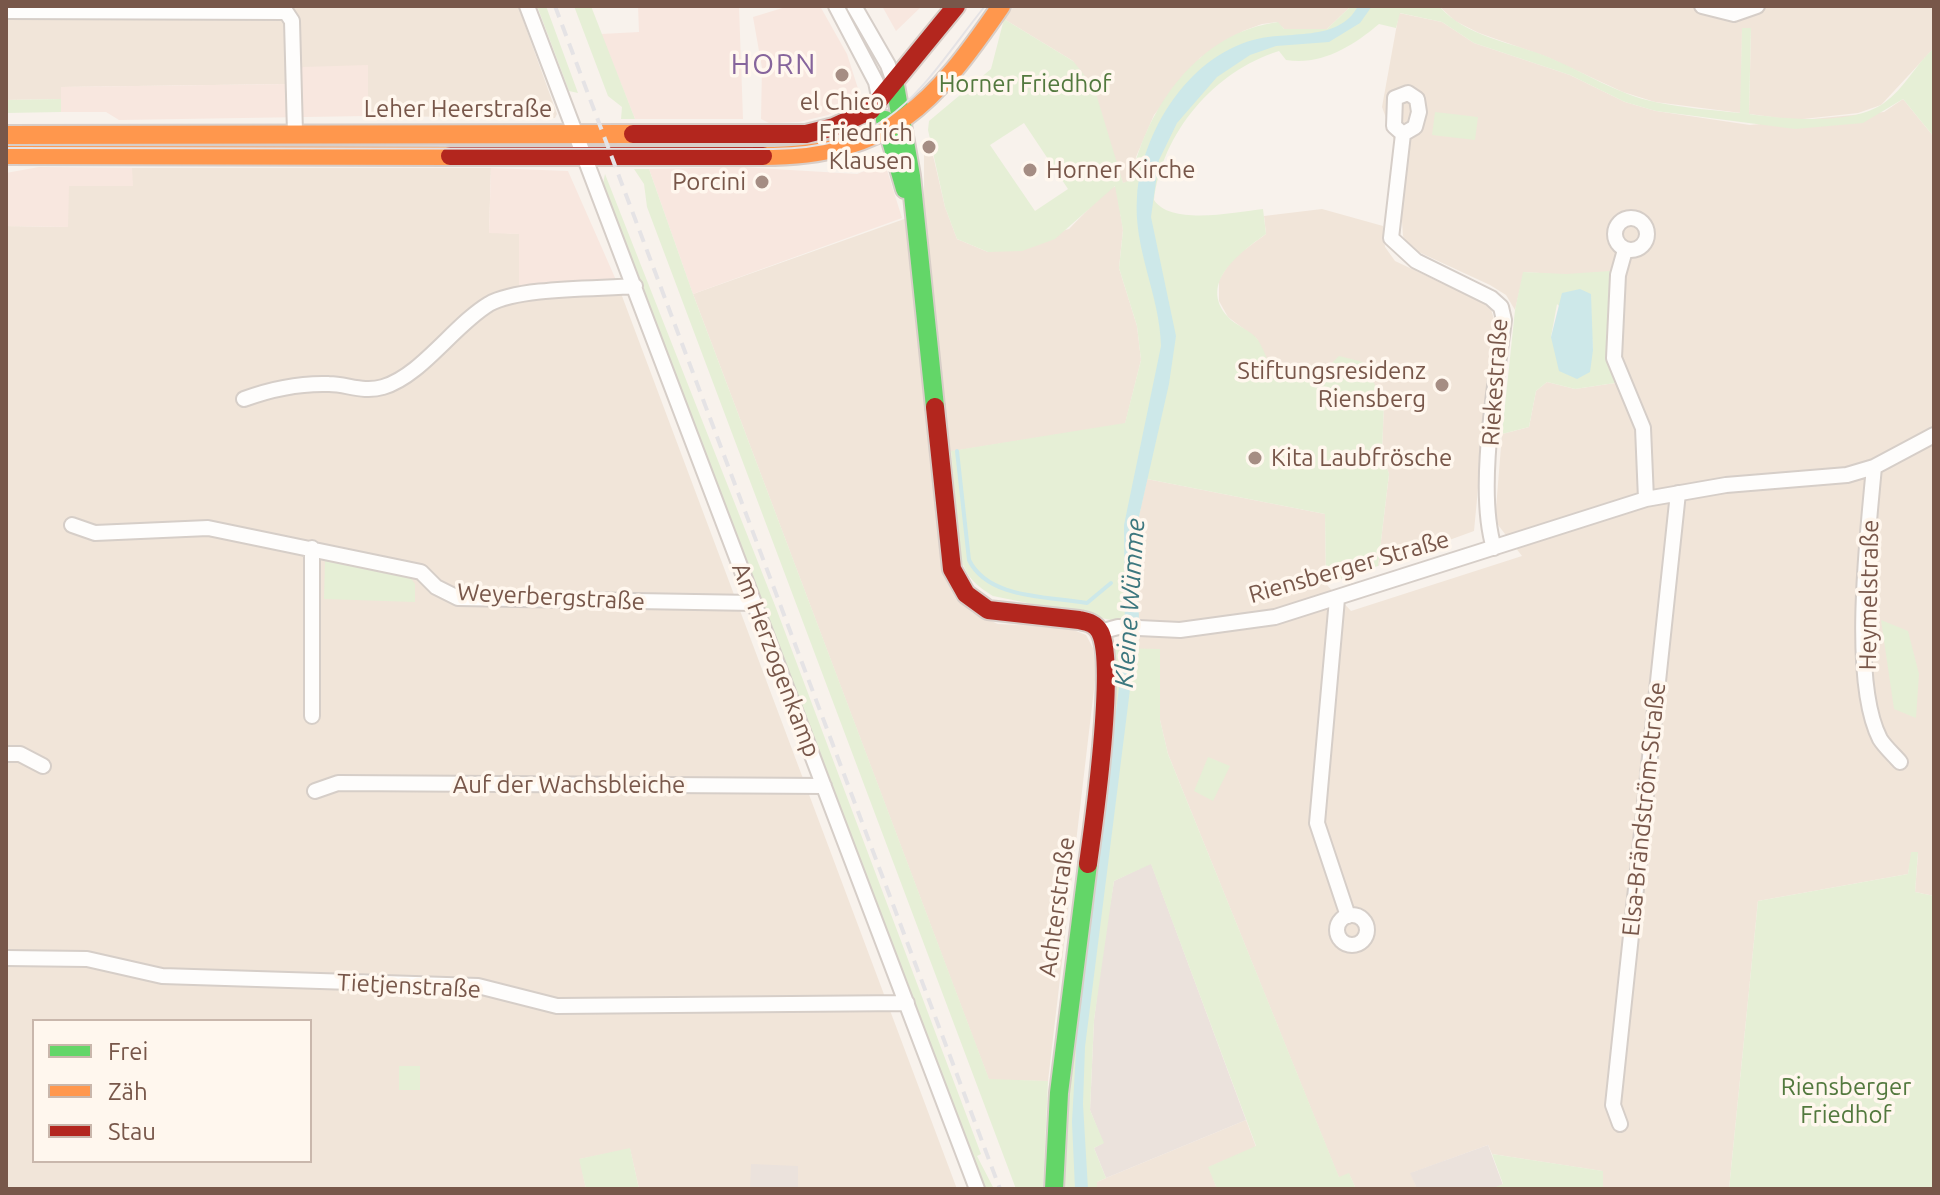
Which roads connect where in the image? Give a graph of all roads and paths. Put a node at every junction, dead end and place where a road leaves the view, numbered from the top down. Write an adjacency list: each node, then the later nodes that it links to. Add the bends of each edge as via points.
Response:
1 (527, 6): 12 (street, Am Herzogenkamp)
2 (836, 6): 10 (street, via 876,82)
3 (854, 6): 9 (street)
4 (956, 6): 9 (main road, Leher Heerstraße)
5 (1001, 6): 11 (main road, via 942,85)
6 (1702, 6): 7 (street, via 1734,14)
7 (1757, 6)
8 (6, 11): 13 (street, via 286,12 292,21)
9 (895, 85): 10 (main road, Leher Heerstraße); 11 (main road)
10 (880, 102): 11 (main road); 12 (main road, Leher Heerstraße, via 853,120 806,134)
11 (895, 127): 17 (main road, Leher Heerstraße, via 844,150 810,156); 30 (main road, Riensberger Straße, via 917,260 952,569 978,606 1075,618)
12 (575, 132): 13 (main road, Leher Heerstraße); 17 (street, Am Herzogenkamp)
13 (295, 133): 15 (main road, Leher Heerstraße)
14 (1403, 134): 27 (street, Riekestraße, via 1391,238 1416,261 1491,298 1501,307 1504,320 1488,493 1487,524)
15 (6, 135)
16 (6, 155): 17 (main road, Leher Heerstraße)
17 (584, 156): 19 (street, Am Herzogenkamp)
18 (1625, 250): 24 (street, via 1613,349 1643,428)
19 (635, 286): 20 (street, via 512,295 492,302 405,375 383,387 275,388); 29 (street, Am Herzogenkamp)
20 (244, 399)
21 (1934, 435): 22 (street, Riensberger Straße)
22 (1874, 467): 23 (street, Riensberger Straße, via 1847,475); 33 (street, Heymelstraße, via 1864,654 1872,717 1881,741)
23 (1678, 493): 24 (street, Riensberger Straße); 40 (street, Elsa-Brändström-Straße, via 1613,1105)
24 (1646, 499): 27 (street, Riensberger Straße)
25 (72, 525): 26 (street, Weyerbergstraße, via 95,533 208,528)
26 (312, 548): 29 (street, Weyerbergstraße, via 421,572 458,598); 31 (street)
27 (1494, 548): 28 (street, Riensberger Straße)
28 (1337, 599): 30 (street, Riensberger Straße, via 1236,625); 37 (street, via 1317,823)
29 (754, 603): 35 (street, Am Herzogenkamp)
30 (1109, 630): 42 (main road, Achterstraße)
31 (312, 716)
32 (6, 754): 34 (street, via 20,754)
33 (1900, 762)
34 (43, 766)
35 (824, 786): 36 (street, Auf der Wachsbleiche, via 338,783); 39 (street, Am Herzogenkamp)
36 (315, 791)
37 (1348, 916)
38 (6, 958): 39 (street, Tietjenstraße, via 87,959 162,976 478,986 557,1006)
39 (907, 1003): 41 (street, Am Herzogenkamp)
40 (1620, 1124)
41 (977, 1189)
42 (1054, 1189)

